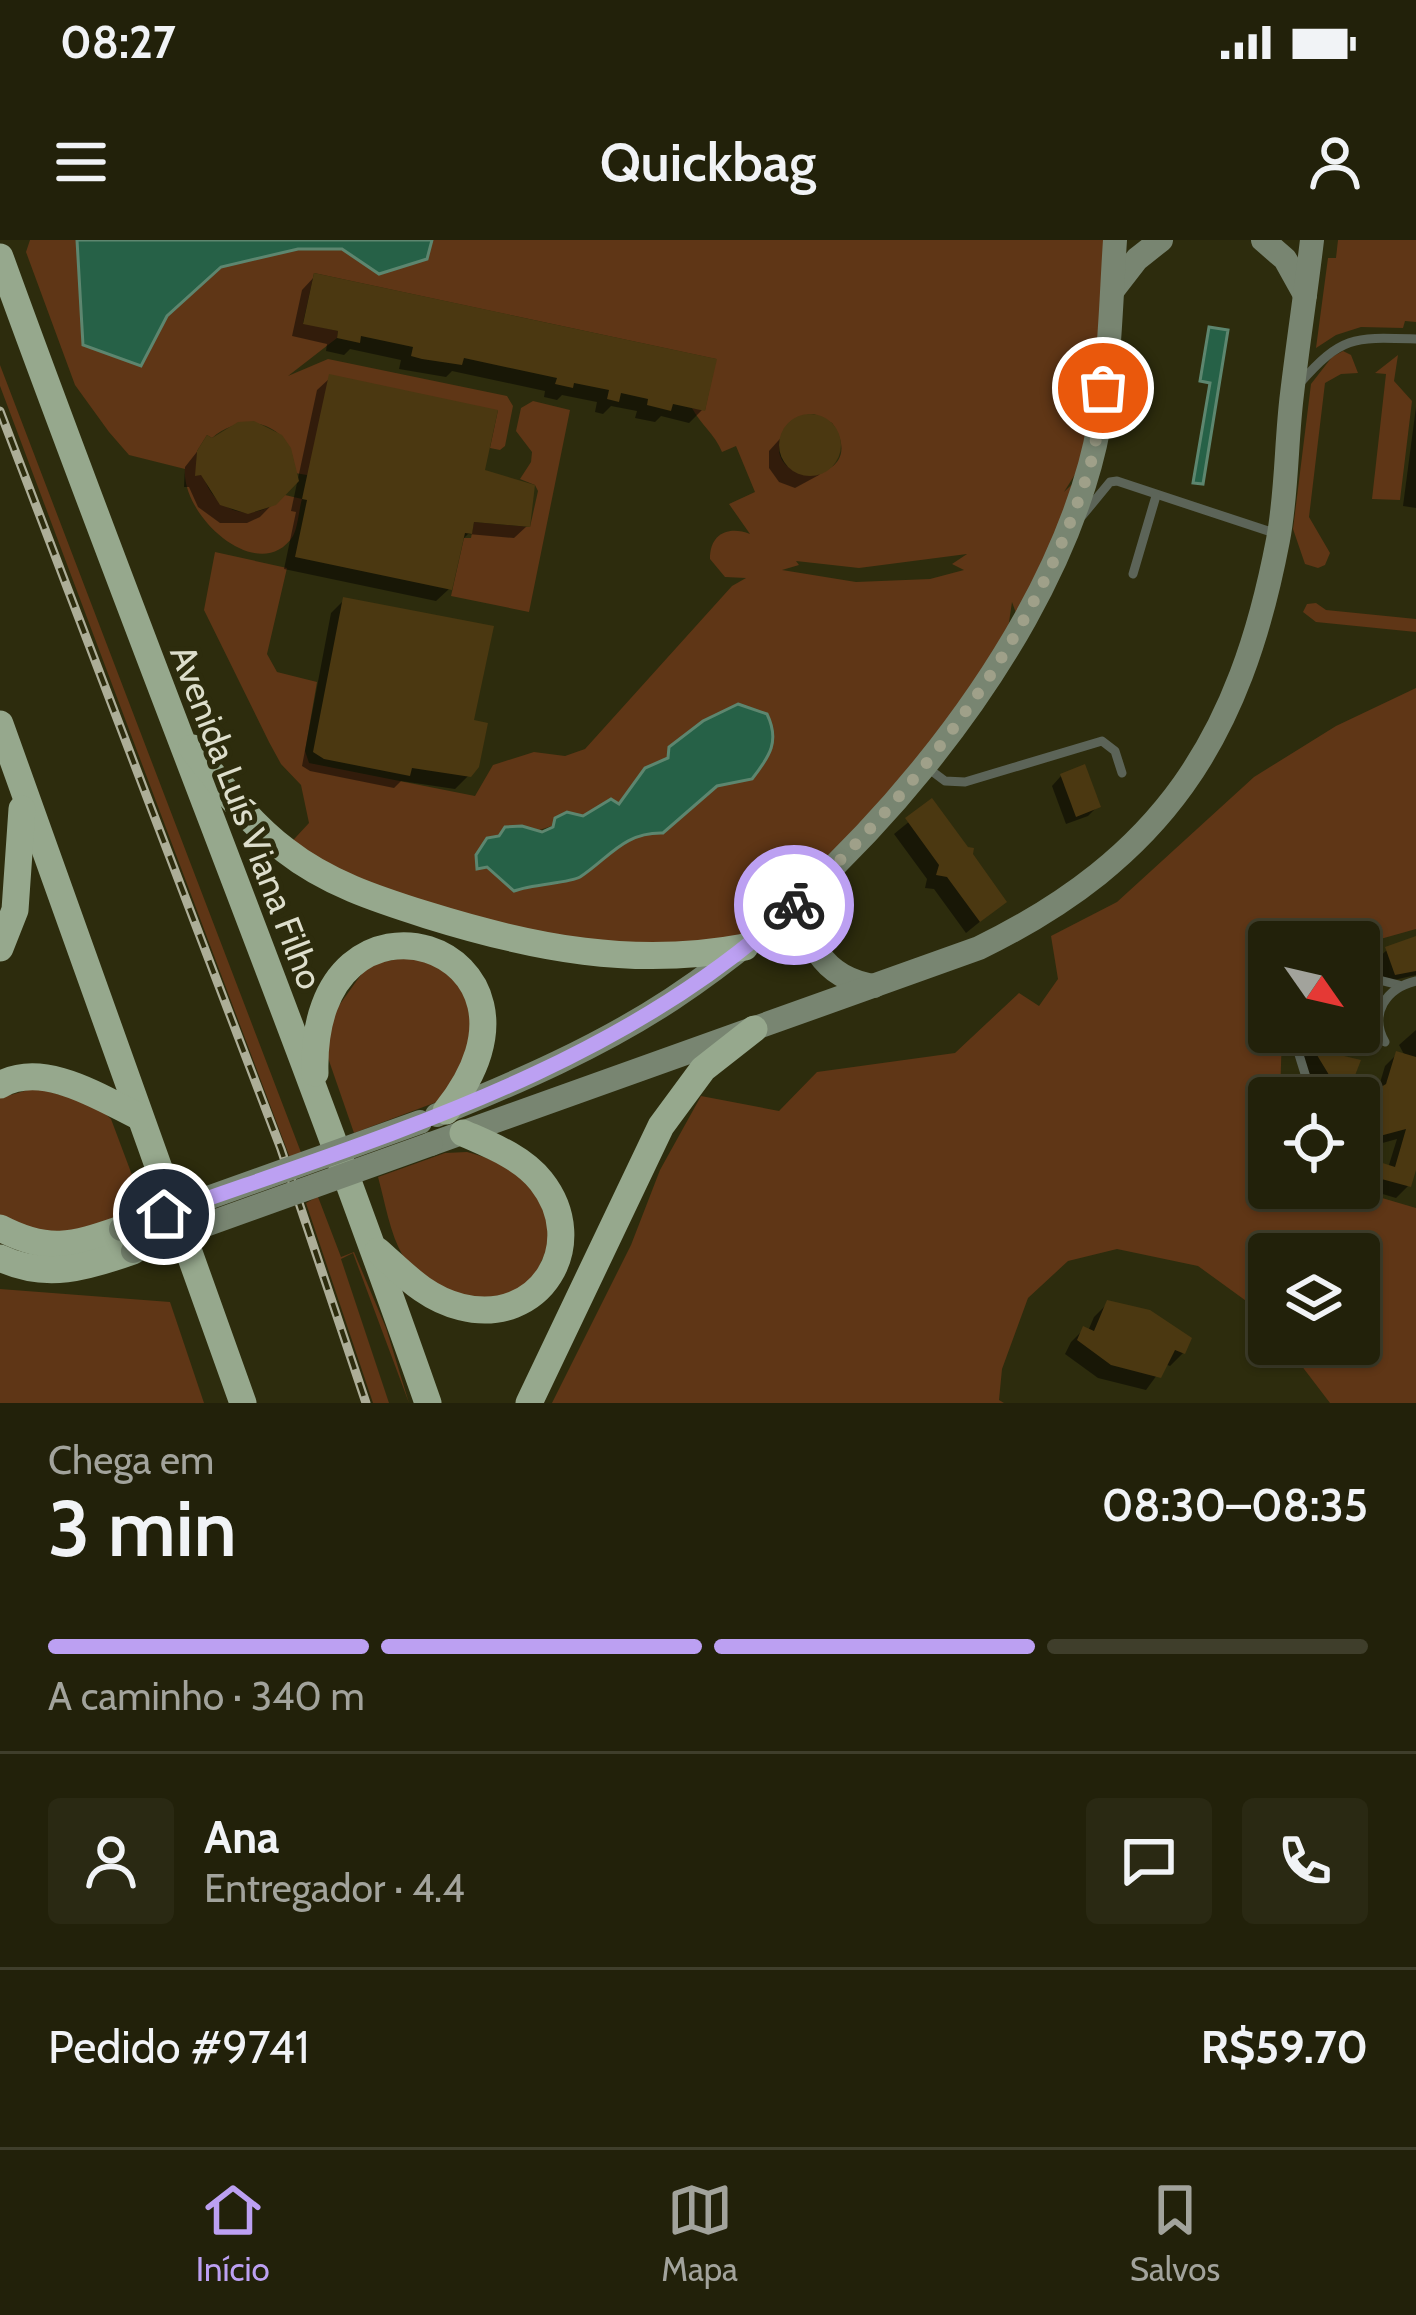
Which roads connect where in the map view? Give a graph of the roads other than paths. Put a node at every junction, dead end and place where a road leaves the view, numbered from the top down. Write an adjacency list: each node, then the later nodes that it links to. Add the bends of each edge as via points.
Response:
1 (1115, 240): 6 (main road)
2 (1161, 240): 6 (main road)
3 (1263, 240): 7 (main road, via 1285,259)
4 (1312, 240): 7 (main road)
5 (0, 257): 15 (highway, Avenida Luís Viana Filho)
6 (1111, 293): 12 (main road, via 1095,442)
7 (1306, 298): 9 (main road)
8 (1416, 339): 9 (lane, via 1348,340)
9 (1292, 391): 11 (main road)
10 (1156, 496): 11 (lane); 12 (lane, via 1110,482); 13 (lane)
11 (1280, 536): 25 (main road, via 1238,685 1160,818 1120,859 1030,923)
12 (1062, 541): 16 (main road, via 1005,649)
13 (1133, 574)
14 (0, 724): 18 (highway)
15 (173, 724): 20 (highway, via 284,850 377,900 585,953 669,957); 29 (highway, Avenida Luís Viana Filho)
16 (923, 765): 17 (lane, via 945,781 965,782 1102,741); 19 (main road)
17 (1122, 772)
18 (23, 793): 21 (highway, via 15,910); 30 (highway)
19 (810, 890): 20 (main road); 25 (main road, via 806,923 818,955 842,977)
20 (745, 947): 31 (main road, via 606,1039)
21 (0, 948)
22 (1380, 980): 24 (lane)
23 (1416, 981): 24 (lane)
24 (1399, 985): 27 (lane, via 1377,1013)
25 (874, 986): 26 (main road)
26 (754, 1029): 31 (main road); 38 (highway, via 703,1069 661,1126)
27 (1385, 1042)
28 (0, 1085): 30 (highway, via 52,1080)
29 (315, 1095): 31 (highway, via 318,1018 342,973 379,949 420,946 442,953 471,979 484,1018 477,1060); 34 (highway, Avenida Luís Viana Filho)
30 (140, 1117): 36 (highway)
31 (440, 1128): 33 (main road, bridge); 34 (highway, via 507,1154 544,1184 561,1225 549,1278 520,1303 471,1309 424,1292)
32 (0, 1228): 33 (highway, via 45,1246)
33 (127, 1240): 35 (highway, via 82,1268 27,1268)
34 (373, 1246): 37 (highway, Avenida Luís Viana Filho)
35 (0, 1258)
36 (240, 1398)
37 (428, 1403)
38 (529, 1403)

